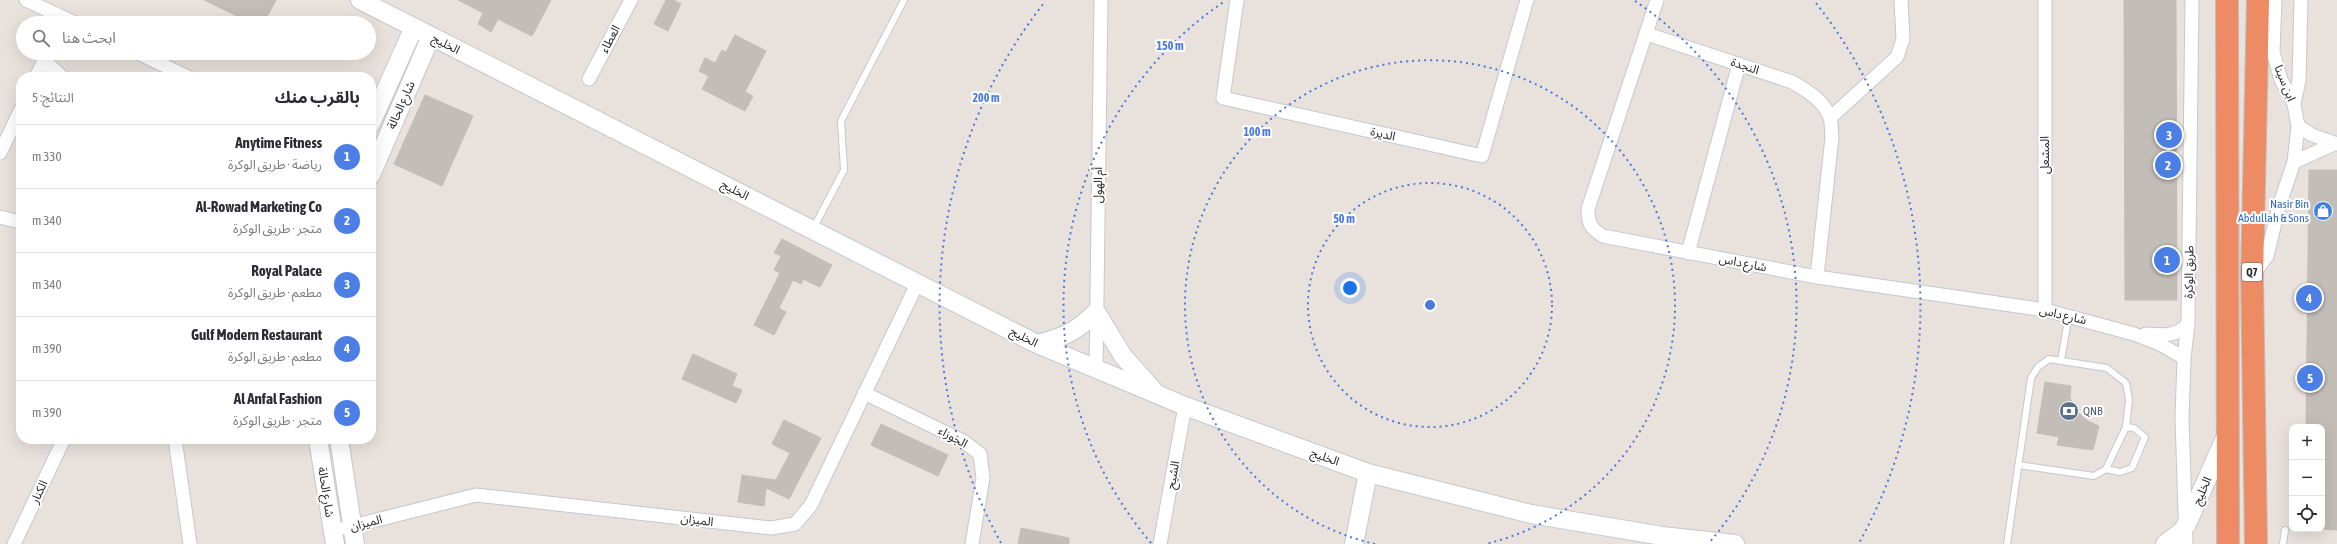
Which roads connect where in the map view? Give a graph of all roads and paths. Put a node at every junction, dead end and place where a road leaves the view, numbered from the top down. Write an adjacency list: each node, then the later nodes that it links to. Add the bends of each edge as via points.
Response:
1 (26, 0): 16 (street)
2 (360, 0): 17 (street, الخليج)
3 (630, 0): 27 (street, العطاء)
4 (904, 0): 39 (lane, via 841,121 844,170)
5 (1101, 0): 45 (street, أم الهول)
6 (1237, 0): 7 (street, الديرة, via 1223,98 1482,156)
7 (1527, 0)
8 (1657, 0): 18 (street, شارع داس)
9 (1901, 0): 30 (street, via 1903,39 1897,57)
10 (2045, 0): 44 (street, المشعل)
11 (2192, 0): 47 (street, طريق الوكرة)
12 (2227, 0): 57 (highway, Q7)
13 (2258, 0): 41 (highway, Q7)
14 (2275, 0): 28 (street, ابن سينا, via 2273,52 2281,80)
15 (2301, 0): 28 (street, via 2299,80)
16 (57, 16)
17 (414, 28): 19 (street, الخليج); 29 (street, شارع الحالة)
18 (1647, 34): 23 (street, النجدة); 40 (street, شارع داس, via 1588,209 1588,222 1593,230 1603,236)
19 (431, 36): 35 (street, شارع الحالة); 39 (street, الخليج)
20 (44, 60): 24 (street)
21 (49, 60): 25 (street)
22 (153, 60): 26 (street)
23 (1739, 64): 30 (street, النجدة, via 1792,82 1808,91 1822,105); 40 (street)
24 (38, 72)
25 (58, 72)
26 (178, 72)
27 (589, 79)
28 (2294, 104): 32 (street, ابن سينا)
29 (376, 112)
30 (1830, 118): 42 (street, via 1831,152)
31 (16, 119): 34 (street)
32 (2298, 126): 33 (street, via 2312,135); 36 (street, ابن سينا)
33 (2336, 144): 36 (street)
34 (0, 153)
35 (376, 162)
36 (2294, 162): 41 (street, via 2279,206 2267,256)
37 (0, 217): 38 (street)
38 (16, 221)
39 (813, 229): 43 (street, الخليج)
40 (1688, 253): 42 (street, شارع داس)
41 (2252, 276): 80 (highway, Q7)
42 (1817, 277): 44 (street, شارع داس)
43 (918, 282): 49 (street, الخليج); 53 (street, الميزان)
44 (2045, 310): 46 (street, شارع داس)
45 (1096, 312): 49 (street, via 1069,335); 52 (street, أم الهول); 54 (street, via 1123,356)
46 (2069, 315): 48 (street, شارع داس); 51 (lane)
47 (2188, 324): 48 (street, شارع داس, via 2173,334); 50 (street, طريق الوكرة)
48 (2134, 334): 50 (street, شارع داس, via 2160,344)
49 (1037, 344): 52 (street, الخليج)
50 (2184, 358): 65 (street, طريق الوكرة, via 2182,417)
51 (2061, 360): 56 (lane, via 2107,368 2126,383 2129,400); 62 (lane, via 2049,358 2038,367 2031,378)
52 (1096, 370): 54 (street, الخليج)
53 (864, 393): 66 (street, الميزان, via 810,506 795,524 771,528 476,495); 72 (street, الجوزاء, via 963,440 980,454 983,478)
54 (1158, 394): 55 (street, الخليج)
55 (1185, 406): 64 (street, الخليج); 73 (street, الشيح)
56 (2126, 427): 63 (lane); 63 (lane, via 2134,428 2145,437 2132,468 2120,472)
57 (2228, 430): 65 (street, الخليج); 79 (highway, Q7)
58 (62, 444): 69 (street, الكنار)
59 (176, 444): 70 (street)
60 (319, 444): 68 (street, شارع الحالة)
61 (340, 444): 66 (street, شارع الحالة)
62 (2018, 464): 63 (lane, via 2094,476); 76 (lane)
63 (2106, 469)
64 (1368, 473): 74 (street); 75 (street, الخليج, via 1531,514 1662,536)
65 (2187, 524): 77 (street, الخليج); 78 (street, طريق الوكرة)
66 (352, 526): 68 (street, الميزان); 71 (street, شارع الحالة)
67 (2285, 530): 81 (lane)
68 (334, 538)
69 (14, 544)
70 (190, 544)
71 (355, 544)
72 (972, 544)
73 (1160, 544)
74 (1354, 544)
75 (1735, 544)
76 (2007, 544)
77 (2165, 544)
78 (2186, 544)
79 (2228, 544)
80 (2256, 544)
81 (2283, 544)

